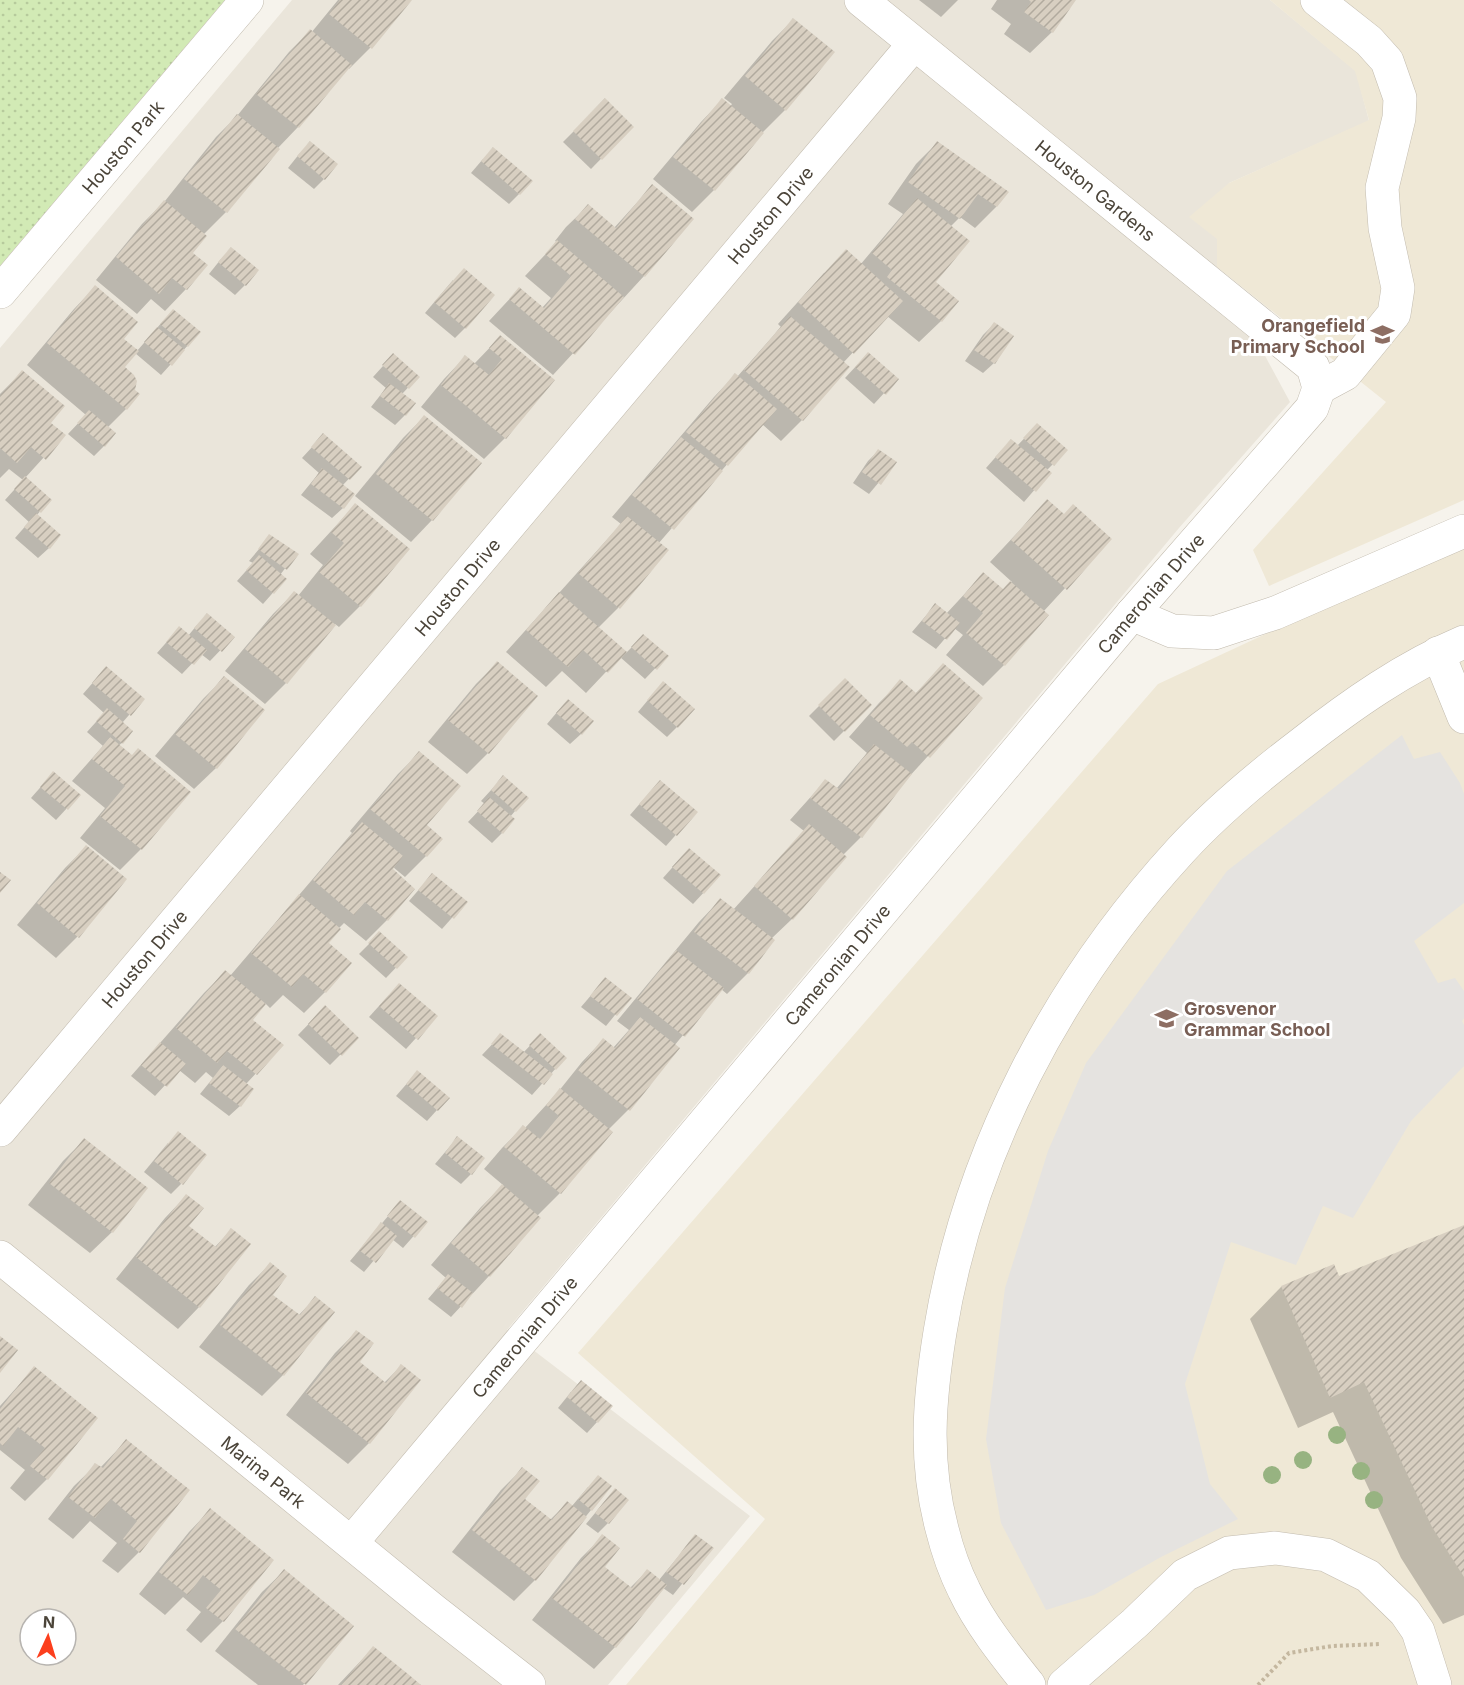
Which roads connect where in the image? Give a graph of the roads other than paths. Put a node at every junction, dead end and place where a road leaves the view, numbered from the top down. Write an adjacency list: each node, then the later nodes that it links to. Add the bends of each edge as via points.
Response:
1 (247, 0): 5 (street, Houston Park)
2 (861, 0): 4 (street, Houston Gardens)
3 (1317, 0): 6 (street, via 1369,41 1387,61 1400,98 1400,118 1382,188 1385,228 1398,288 1394,314 1345,374)
4 (914, 44): 6 (street, Houston Gardens, via 1313,367); 11 (street, Houston Drive)
5 (0, 292)
6 (1319, 388): 8 (street, Cameronian Drive, via 1312,408)
7 (1464, 531): 8 (street, via 1275,613 1214,633 1172,631)
8 (1132, 614): 13 (street, Cameronian Drive)
9 (1451, 647): 10 (street); 15 (street, via 1375,690 1326,724 1255,780 1182,849 1129,911 1080,978 1003,1120 973,1197 948,1284 931,1385 929,1453 942,1528 963,1590)
10 (1464, 717)
11 (0, 1130)
12 (0, 1257): 13 (street, Marina Park)
13 (352, 1542): 14 (street, Marina Park)
14 (529, 1685)
15 (1029, 1685)
16 (1065, 1685): 17 (street, via 1185,1575 1228,1553 1275,1548 1326,1555 1368,1576 1405,1612 1418,1631)
17 (1435, 1685)

